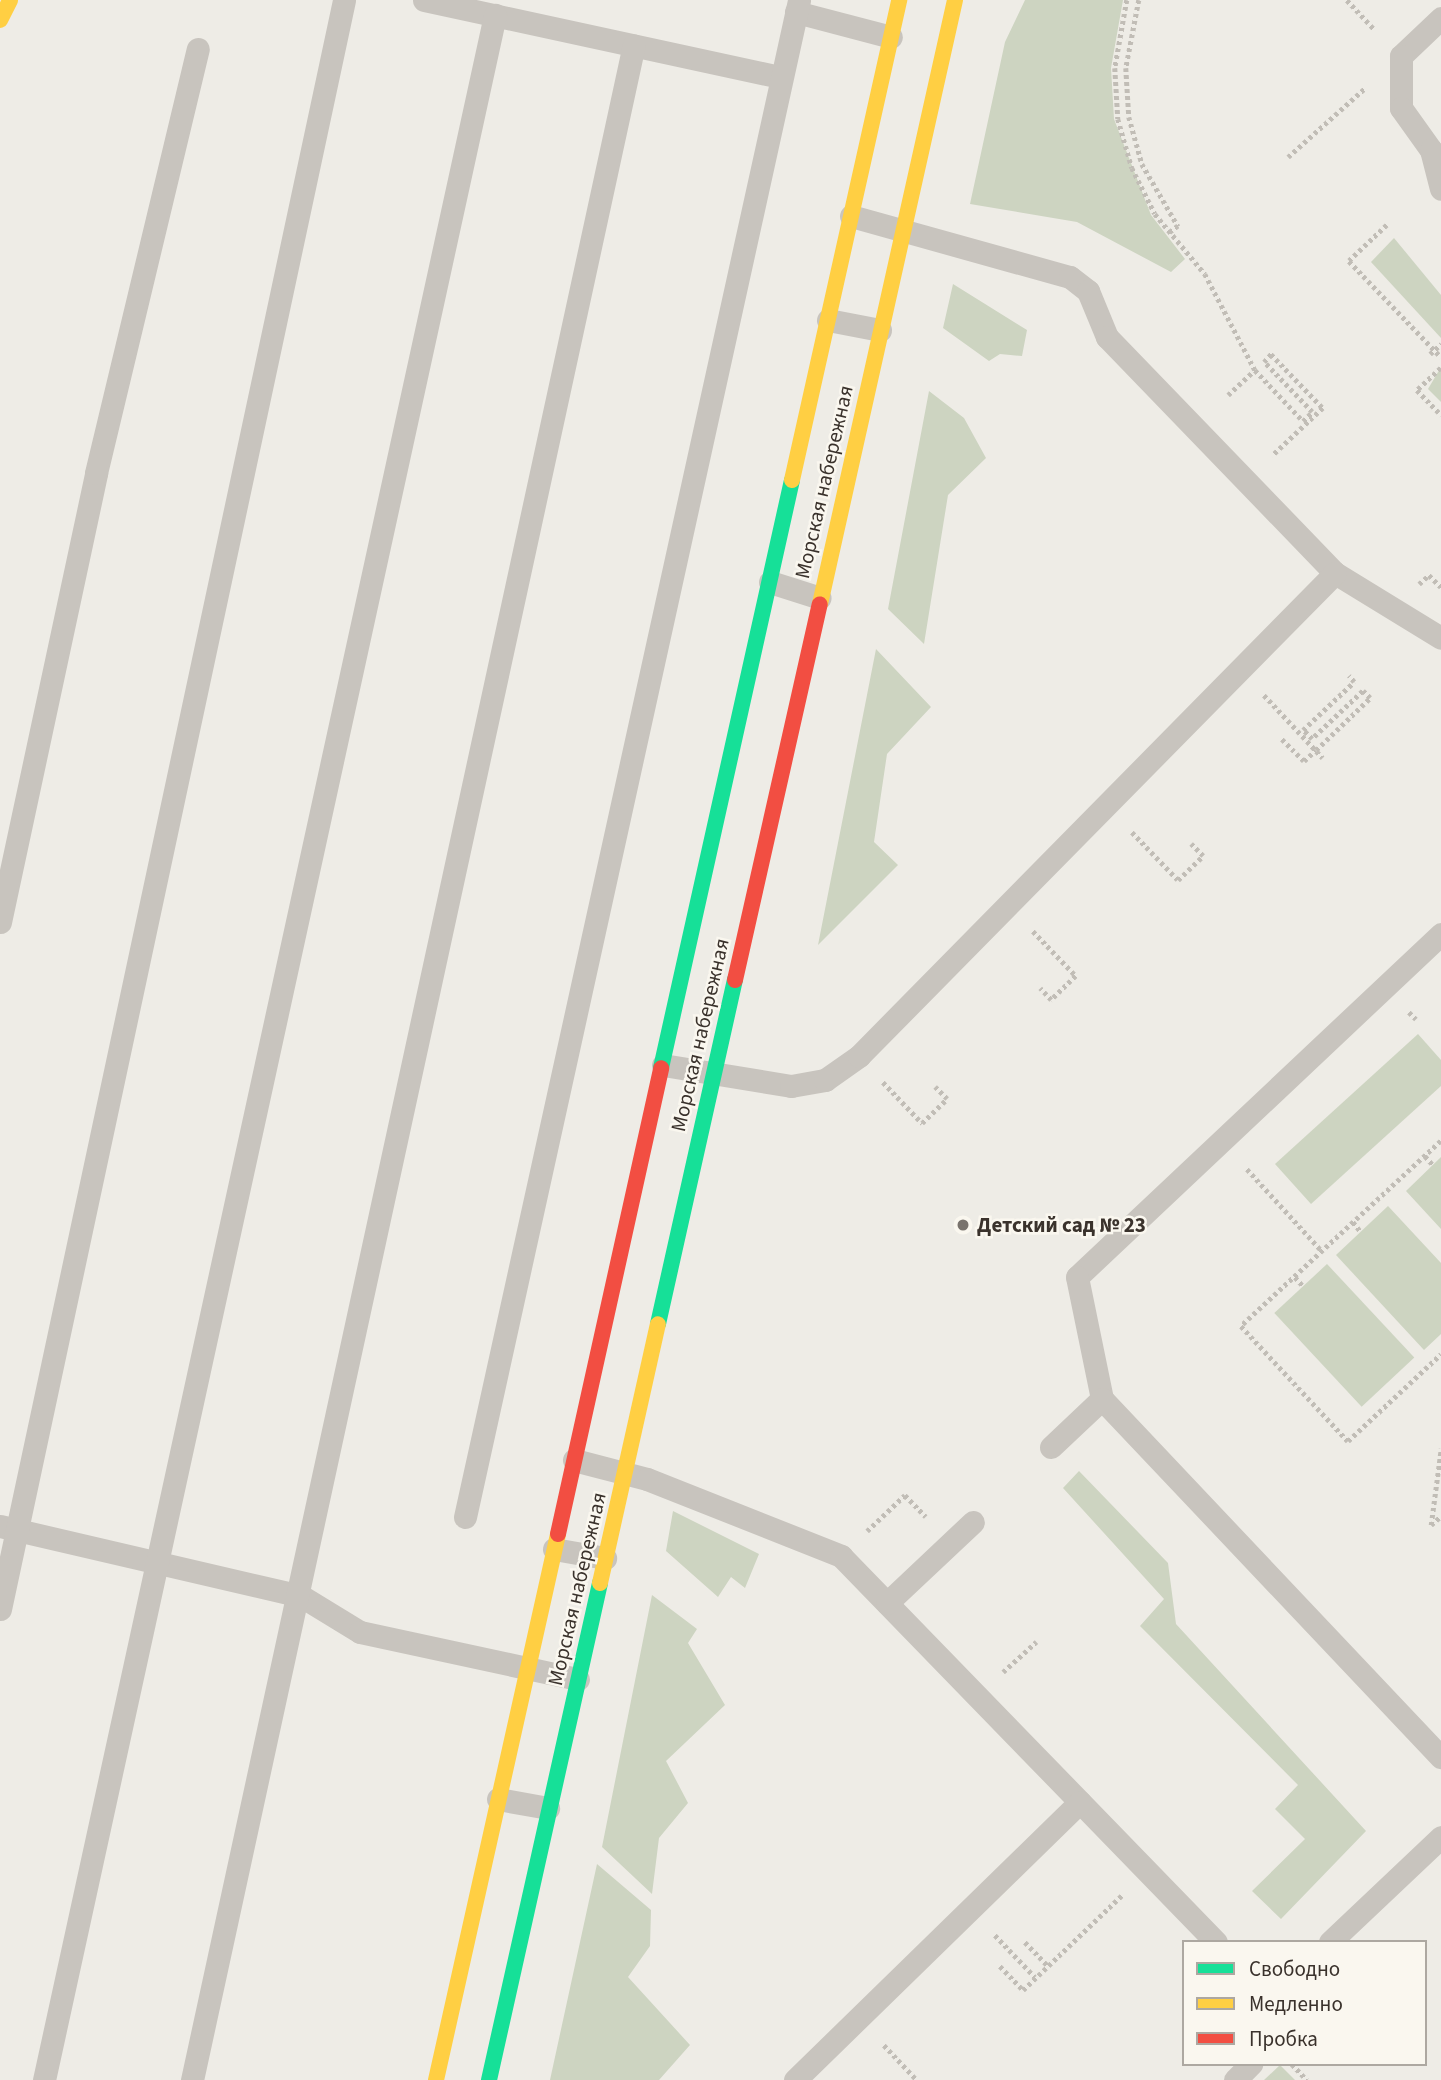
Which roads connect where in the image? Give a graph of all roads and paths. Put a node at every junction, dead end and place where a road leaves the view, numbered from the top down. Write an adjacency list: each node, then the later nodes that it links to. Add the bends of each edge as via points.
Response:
1 (10, 0): 10 (street)
2 (344, 0): 76 (lane)
3 (424, 0): 9 (lane)
4 (899, 0): 12 (street, Морская набережная)
5 (954, 0): 23 (street, Морская набережная)
6 (1127, 0): 16 (path)
7 (1139, 0): 17 (path)
8 (797, 6): 12 (lane); 18 (lane)
9 (495, 15): 13 (lane); 80 (lane)
10 (0, 20)
11 (1437, 29): 15 (lane)
12 (891, 37): 21 (street, Морская набережная)
13 (634, 45): 18 (lane); 81 (lane)
14 (198, 49): 47 (lane, via 96,472)
15 (1401, 57): 19 (path); 20 (lane, via 1401,108 1431,150)
16 (1115, 68): 17 (path); 24 (path, via 1118,119 1132,168)
17 (1126, 68): 24 (path, via 1129,117 1142,164 1178,226)
18 (781, 77): 72 (lane)
19 (1288, 157)
20 (1441, 189)
21 (851, 216): 23 (lane); 25 (street, Морская набережная)
22 (1387, 225): 28 (path, via 1349,261)
23 (903, 227): 26 (street, Морская набережная); 35 (lane, via 1070,277 1087,291 1107,337)
24 (1169, 233): 31 (path, via 1205,274)
25 (828, 320): 26 (lane); 36 (street, Морская набережная)
26 (880, 330): 37 (street, Морская набережная)
27 (1441, 344): 28 (path)
28 (1432, 352): 29 (path)
29 (1441, 358)
30 (1441, 368): 33 (path, via 1417,390)
31 (1255, 370): 32 (path); 34 (path, via 1303,421 1312,412 1264,362 1271,354 1323,408)
32 (1228, 395)
33 (1441, 415)
34 (1300, 429)
35 (1335, 573): 38 (lane); 39 (lane)
36 (770, 582): 37 (lane); 51 (street, Морская набережная)
37 (820, 598): 52 (street, Морская набережная)
38 (1441, 638)
39 (1240, 669): 42 (path); 44 (lane)
40 (1349, 676): 42 (path, via 1354,682 1303,730 1312,739 1363,691 1370,698)
41 (1282, 739): 42 (path, via 1304,761)
42 (1316, 750): 43 (path)
43 (1324, 758)
44 (1106, 805): 45 (path, via 1178,880 1203,856); 46 (lane)
45 (1191, 844)
46 (1008, 905): 49 (path, via 1076,976 1051,1000); 50 (lane)
47 (0, 922)
48 (1441, 934): 54 (lane)
49 (1040, 988)
50 (859, 1056): 52 (lane, via 825,1080 791,1086); 53 (path, via 922,1123 947,1099)
51 (663, 1065): 52 (lane); 67 (street, Морская набережная)
52 (713, 1075): 69 (street, Морская набережная)
53 (935, 1087)
54 (1222, 1141): 60 (path); 64 (lane, via 1077,1277)
55 (1441, 1141): 56 (path)
56 (1425, 1156): 57 (path); 58 (path)
57 (1433, 1165)
58 (1353, 1222): 59 (path); 60 (path)
59 (1361, 1232)
60 (1322, 1251): 61 (path)
61 (1295, 1277): 62 (path); 63 (path, via 1241,1326 1348,1441)
62 (1303, 1286)
63 (1441, 1354)
64 (1102, 1399): 65 (lane); 88 (lane)
65 (1051, 1447)
66 (1441, 1449): 68 (path)
67 (574, 1460): 69 (lane); 77 (street, Морская набережная)
68 (1440, 1462): 74 (path)
69 (624, 1471): 78 (lane); 79 (street, Морская набережная)
70 (917, 1508): 78 (path, via 905,1495)
71 (1441, 1516): 74 (path)
72 (465, 1517)
73 (973, 1522): 82 (lane)
74 (1431, 1525): 75 (path)
75 (1441, 1525)
76 (9, 1528): 80 (lane); 83 (lane)
77 (555, 1549): 79 (lane); 86 (street, Морская набережная)
78 (841, 1556): 82 (lane)
79 (604, 1558): 87 (street, Морская набережная)
80 (159, 1563): 81 (lane); 104 (lane)
81 (298, 1595): 86 (lane, via 360,1632); 105 (lane)
82 (887, 1602): 90 (lane)
83 (0, 1609)
84 (1036, 1642): 85 (path)
85 (1010, 1666)
86 (528, 1668): 87 (lane); 89 (street, Морская набережная)
87 (578, 1679): 91 (street, Морская набережная)
88 (1441, 1757)
89 (498, 1799): 91 (lane); 106 (street, Морская набережная)
90 (1080, 1802): 93 (lane); 101 (lane)
91 (548, 1808): 107 (street, Морская набережная)
92 (1441, 1837): 95 (lane)
93 (1147, 1872): 94 (lane); 99 (path)
94 (1214, 1940)
95 (1332, 1940)
96 (1025, 1942): 99 (path)
97 (1023, 1965): 100 (path)
98 (1000, 1966): 100 (path, via 1023,1990)
99 (1048, 1966): 100 (path)
100 (1035, 1978)
101 (859, 2018): 108 (lane); 109 (path)
102 (1249, 2066): 110 (lane)
103 (1294, 2066): 111 (path)
104 (44, 2080)
105 (192, 2080)
106 (436, 2080)
107 (489, 2080)
108 (794, 2080)
109 (917, 2080)
110 (1235, 2080)
111 (1307, 2080)

